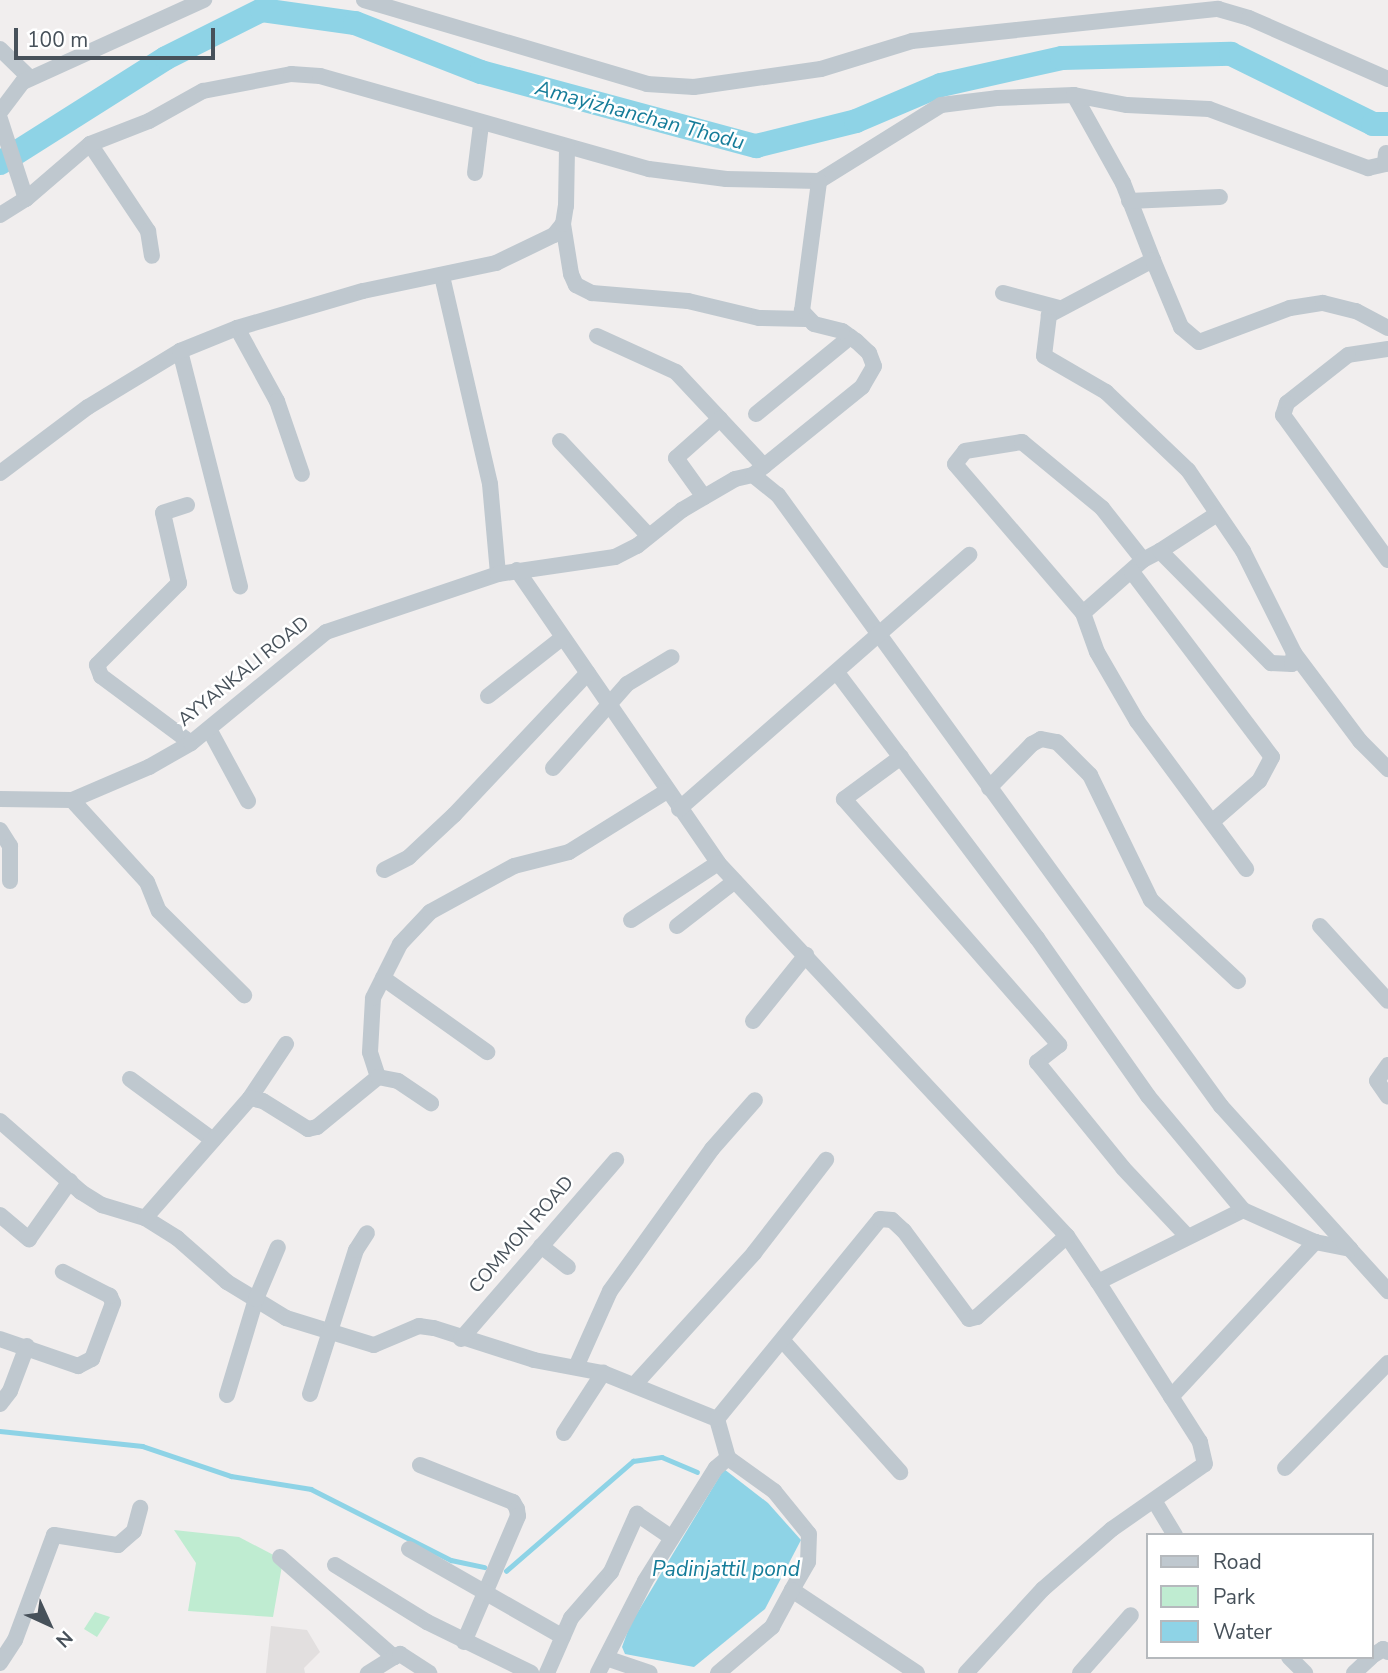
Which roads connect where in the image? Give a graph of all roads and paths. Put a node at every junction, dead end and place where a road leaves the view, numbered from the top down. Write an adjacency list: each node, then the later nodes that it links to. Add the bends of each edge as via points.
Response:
1 (204, 0): 4 (street)
2 (364, 0): 5 (street, via 647,83 682,86 821,69 912,41 1218,9)
3 (0, 49): 4 (street)
4 (30, 78): 7 (street)
5 (1388, 79)
6 (1074, 96): 12 (street, via 1209,108 1368,168); 14 (street, via 941,105); 17 (street)
7 (0, 113)
8 (0, 118): 16 (street)
9 (481, 125): 10 (street, via 320,76 291,74 203,91 149,121); 11 (street); 13 (street)
10 (90, 145): 16 (street); 20 (street, via 148,231)
11 (566, 147): 14 (street, via 649,169 726,179); 19 (street)
12 (1386, 160)
13 (475, 173)
14 (819, 181): 25 (street, via 800,300)
15 (1220, 197): 17 (street)
16 (26, 199): 18 (street)
17 (1129, 201): 21 (street)
18 (0, 215)
19 (563, 224): 22 (street, via 554,235 496,263); 25 (street, via 571,274 576,285 592,293 688,301 759,318)
20 (152, 256)
21 (1153, 260): 24 (street, via 1083,300); 27 (street, via 1181,327 1199,342 1290,308 1323,303 1356,311)
22 (442, 276): 26 (street, via 363,291); 47 (street, via 490,484)
23 (1003, 293): 24 (street)
24 (1059, 308): 40 (street, via 1049,315 1044,356 1106,392 1146,426 1188,470)
25 (806, 318): 29 (street)
26 (237, 328): 31 (street); 37 (street, via 277,401)
27 (1388, 328)
28 (597, 336): 33 (street, via 676,372)
29 (850, 337): 32 (street); 35 (street, AYYANKALI ROAD, via 869,353 874,366 862,387)
30 (1388, 349): 44 (street, via 1348,355 1287,403 1283,415)
31 (180, 351): 36 (street, via 88,407); 48 (street)
32 (756, 414)
33 (720, 419): 35 (street); 38 (street, via 676,458)
34 (559, 441): 41 (street)
35 (758, 470): 38 (street, AYYANKALI ROAD); 50 (street)
36 (0, 473)
37 (302, 474)
38 (704, 497): 41 (street, AYYANKALI ROAD)
39 (187, 505): 59 (street, via 163,513 178,583 97,665 102,676)
40 (1217, 514): 42 (street); 52 (street, via 1243,551)
41 (649, 537): 46 (street, AYYANKALI ROAD, via 615,558)
42 (1160, 551): 45 (street); 52 (street, via 1271,663 1292,664)
43 (969, 555): 50 (street)
44 (1388, 560)
45 (1137, 566): 49 (street); 49 (street, via 1102,508 1022,442 965,451 955,464); 69 (street, via 1272,757 1259,781)
46 (517, 570): 47 (street, AYYANKALI ROAD); 51 (street)
47 (498, 574): 58 (street, AYYANKALI ROAD, via 326,632)
48 (240, 586)
49 (1083, 613): 69 (street, via 1097,652 1137,721)
50 (878, 635): 55 (street); 63 (street)
51 (562, 638): 54 (street); 56 (street)
52 (1294, 653): 62 (street, via 1360,741)
53 (672, 657): 57 (street, via 627,684)
54 (587, 673): 57 (street); 73 (street, via 454,815 409,857)
55 (838, 674): 60 (street); 68 (street)
56 (488, 696)
57 (609, 704): 61 (street); 64 (street)
58 (209, 729): 59 (street, AYYANKALI ROAD); 67 (street)
59 (191, 743): 66 (street, AYYANKALI ROAD)
60 (901, 757): 99 (street, via 1148,1096); 103 (street, via 845,799 1059,1045 1037,1062 1123,1168)
61 (553, 768)
62 (1388, 769)
63 (989, 788): 81 (street, via 1032,744 1041,739 1057,742 1090,775 1151,900); 108 (street, via 1221,1106)
64 (667, 790): 68 (street); 80 (street, via 569,852 514,866 430,912 400,944)
65 (0, 799): 66 (street, AYYANKALI ROAD)
66 (72, 800): 82 (street, via 147,882 159,911)
67 (248, 801)
68 (679, 809): 71 (street)
69 (1213, 821): 72 (street)
70 (0, 830): 74 (street, via 9,846)
71 (718, 863): 75 (street); 76 (street)
72 (1246, 869)
73 (384, 870)
74 (10, 881)
75 (735, 881): 77 (street); 79 (street)
76 (631, 920)
77 (677, 926)
78 (1320, 926): 83 (street)
79 (806, 955): 84 (street); 104 (street)
80 (383, 978): 86 (street); 88 (street, via 373,998 370,1052)
81 (1238, 981)
82 (244, 995)
83 (1388, 1001)
84 (752, 1021)
85 (286, 1044): 91 (street)
86 (487, 1052)
87 (1388, 1065): 90 (street, via 1377,1081)
88 (379, 1077): 91 (street, via 324,1122 308,1129 264,1101); 93 (street, via 398,1081)
89 (130, 1079): 95 (street)
90 (1388, 1097)
91 (250, 1098): 95 (street)
92 (755, 1100): 120 (street, via 712,1149 610,1291)
93 (432, 1103)
94 (2, 1125): 98 (street)
95 (213, 1140): 100 (street)
96 (616, 1160): 106 (street, COMMON ROAD)
97 (827, 1160): 122 (street, via 754,1253)
98 (70, 1181): 100 (street, via 102,1205); 101 (street, via 29,1239)
99 (1243, 1210): 103 (street); 105 (street)
100 (145, 1218): 113 (street)
101 (4, 1224)
102 (367, 1233): 114 (street, via 356,1250)
103 (1186, 1235): 111 (street)
104 (1067, 1236): 111 (street); 117 (street, via 977,1317 969,1318 904,1230 892,1220 880,1219)
105 (1315, 1242): 108 (street); 125 (street)
106 (541, 1246): 109 (street); 116 (street, COMMON ROAD)
107 (278, 1247): 113 (street)
108 (1350, 1249): 112 (street)
109 (568, 1268)
110 (63, 1272): 118 (street, via 110,1296 113,1303 92,1359 78,1366)
111 (1098, 1282): 125 (street)
112 (1388, 1291)
113 (256, 1299): 114 (street, via 286,1318); 124 (street)
114 (328, 1331): 116 (street, via 374,1345 419,1326); 123 (street)
115 (0, 1339): 118 (street)
116 (461, 1339): 120 (street)
117 (783, 1341): 127 (street); 132 (street)
118 (27, 1346): 126 (street, via 10,1391)
119 (1388, 1363): 131 (street)
120 (576, 1367): 121 (street)
121 (603, 1373): 122 (street); 128 (street)
122 (635, 1384): 127 (street)
123 (310, 1394)
124 (227, 1395)
125 (1171, 1397): 133 (street, via 1207,1457 1198,1473)
126 (0, 1404)
127 (717, 1419): 129 (street)
128 (564, 1433)
129 (728, 1458): 136 (street, via 716,1468); 140 (street, via 774,1491 809,1534 808,1562)
130 (420, 1465): 141 (street, via 513,1502 517,1509)
131 (1284, 1468)
132 (900, 1472)
133 (1155, 1502): 135 (street); 158 (street, via 1112,1529 1043,1589)
134 (140, 1508): 149 (street, via 134,1531 118,1545 54,1535 15,1640)
135 (1174, 1533)
136 (672, 1538): 143 (street, via 637,1514 611,1572 571,1618); 146 (street)
137 (409, 1549): 141 (street)
138 (280, 1557): 145 (street)
139 (335, 1565): 144 (street)
140 (792, 1590): 156 (street, via 772,1627); 157 (street)
141 (485, 1593): 143 (street); 144 (street)
142 (1131, 1615): 159 (street)
143 (563, 1637): 153 (street)
144 (464, 1642): 152 (street)
145 (394, 1657): 150 (street); 151 (street, via 400,1654)
146 (606, 1658): 154 (street); 155 (street)
147 (1291, 1659): 160 (street)
148 (1370, 1659): 161 (street)
149 (0, 1663)
150 (368, 1673)
151 (429, 1673)
152 (531, 1673)
153 (547, 1673)
154 (598, 1673)
155 (649, 1673)
156 (718, 1673)
157 (917, 1673)
158 (966, 1673)
159 (1080, 1673)
160 (1305, 1673)
161 (1354, 1673)

